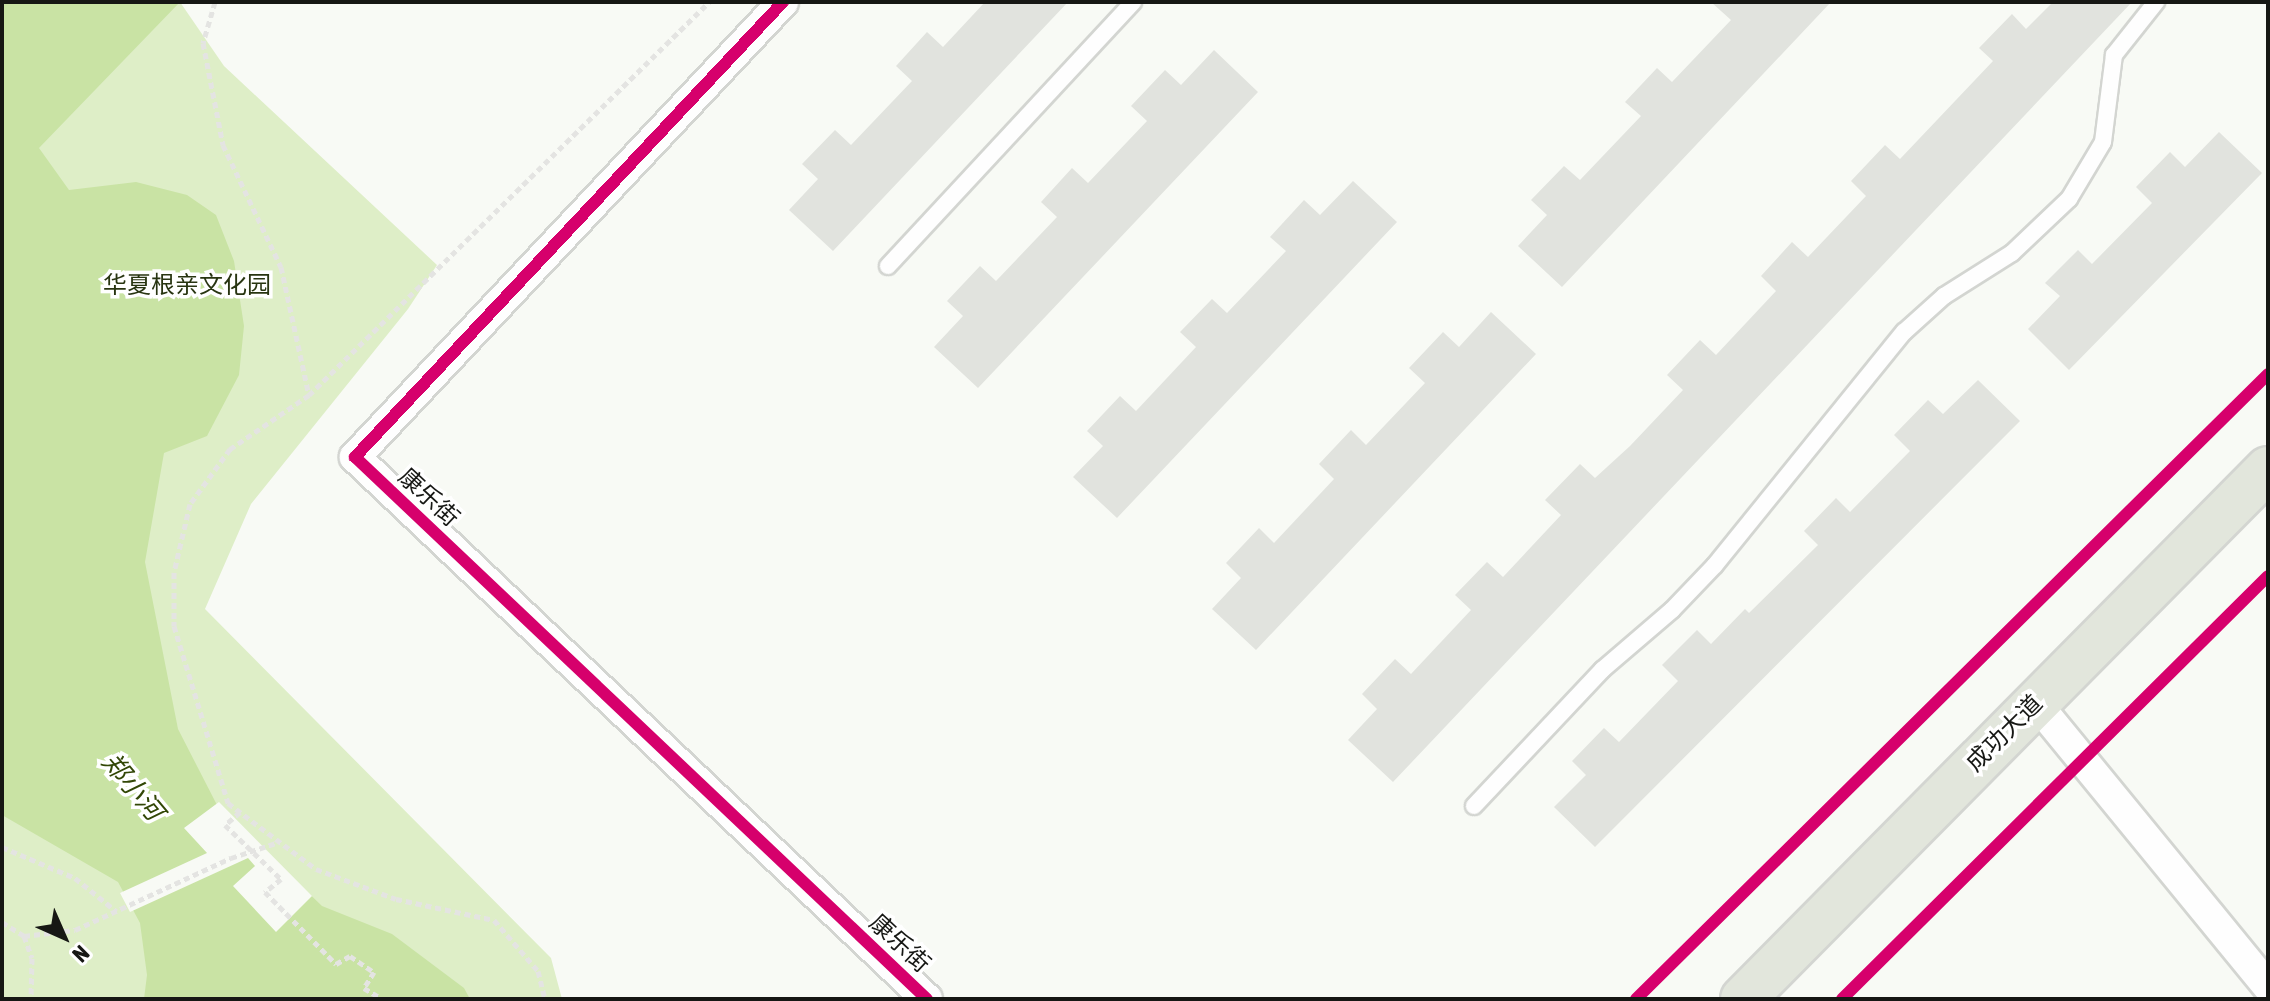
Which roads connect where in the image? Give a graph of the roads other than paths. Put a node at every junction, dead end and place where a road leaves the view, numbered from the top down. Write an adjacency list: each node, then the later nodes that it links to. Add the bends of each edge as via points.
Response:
1 (783, 2): 9 (street, 康乐街, via 355,457)
2 (1133, 2): 4 (lane)
3 (2156, 2): 7 (lane, via 2114,55 2103,142 2069,199 2012,253 1944,296 1904,332 1715,565 1591,681)
4 (888, 266)
5 (2268, 469): 6 (main road, 成功大道)
6 (2035, 702): 8 (street); 10 (main road, 成功大道)
7 (1474, 806)
8 (2268, 987)
9 (927, 999)
10 (1743, 999)

